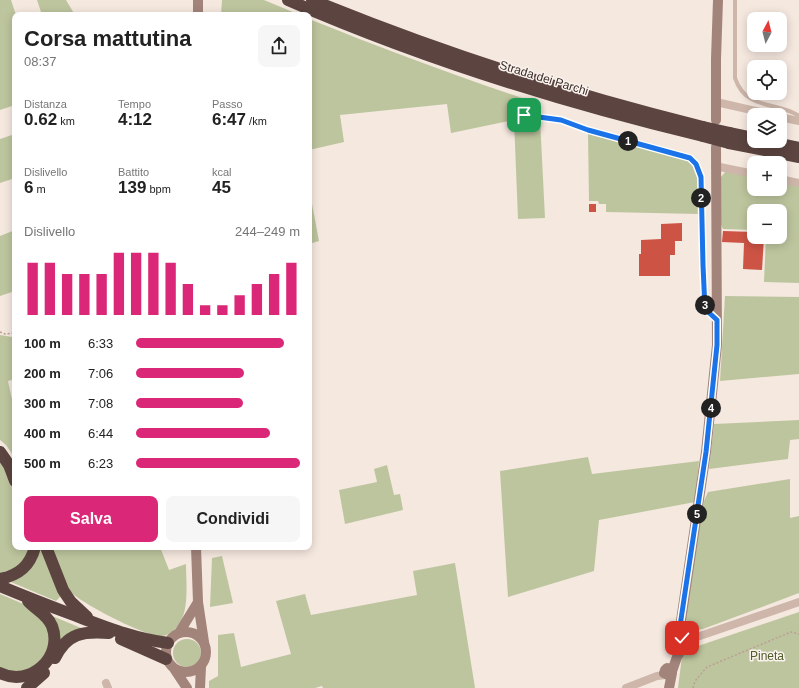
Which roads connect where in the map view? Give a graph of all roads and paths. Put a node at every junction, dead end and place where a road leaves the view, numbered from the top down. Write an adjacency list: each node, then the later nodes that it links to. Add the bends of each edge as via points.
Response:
1 (198, 0): 6 (street)
2 (288, 0): 14 (highway, Strada dei Parchi, via 394,42 497,78 607,112)
3 (312, 0): 14 (highway, Strada dei Parchi, via 395,33 515,75)
4 (718, 0): 7 (street)
5 (735, 0): 10 (lane, via 735,78 739,89 760,104 793,112)
6 (198, 12)
7 (716, 102): 8 (street); 12 (street)
8 (747, 109)
9 (524, 115): 25 (path, via 561,120 690,158 696,164 701,177 705,309)
10 (799, 116)
11 (787, 118): 13 (street)
12 (716, 120)
13 (799, 121)
14 (703, 132): 15 (highway, Strada dei Parchi, bridge)
15 (729, 138): 16 (highway, Strada dei Parchi); 20 (highway, Strada dei Parchi)
16 (747, 138)
17 (787, 145): 19 (highway)
18 (716, 147): 21 (street)
19 (799, 148)
20 (799, 157)
21 (715, 166): 22 (street); 25 (street)
22 (747, 173)
23 (787, 180): 24 (street)
24 (799, 182)
25 (717, 320): 45 (street, via 717,345 706,452 680,626)
26 (0, 332): 27 (path)
27 (12, 333)
28 (0, 444): 30 (highway)
29 (0, 452): 31 (highway)
30 (12, 459)
31 (12, 473)
32 (34, 550): 35 (highway, via 31,560 22,571)
33 (47, 550): 40 (highway, via 67,596)
34 (196, 550): 38 (street)
35 (0, 578)
36 (0, 586): 37 (highway)
37 (24, 596): 40 (highway); 50 (highway, via 49,620 54,634 53,648 46,665 37,673 18,677)
38 (198, 602): 42 (street); 44 (street)
39 (799, 602): 45 (street)
40 (94, 623): 41 (highway); 46 (highway, via 144,639)
41 (109, 633): 47 (highway); 52 (highway, via 86,632 67,640 48,669)
42 (179, 633): 44 (street, via 190,632); 46 (street)
43 (799, 634): 56 (path, via 791,632 707,667 695,681)
44 (204, 642): 48 (street, via 206,655)
45 (684, 642): 51 (street, via 674,655)
46 (168, 643): 47 (street)
47 (166, 659): 49 (street)
48 (201, 667): 49 (street, via 188,673); 54 (street)
49 (175, 670): 53 (street)
50 (0, 673)
51 (667, 675): 55 (street)
52 (27, 688)
53 (187, 688)
54 (200, 688)
55 (626, 688)
56 (693, 688)

